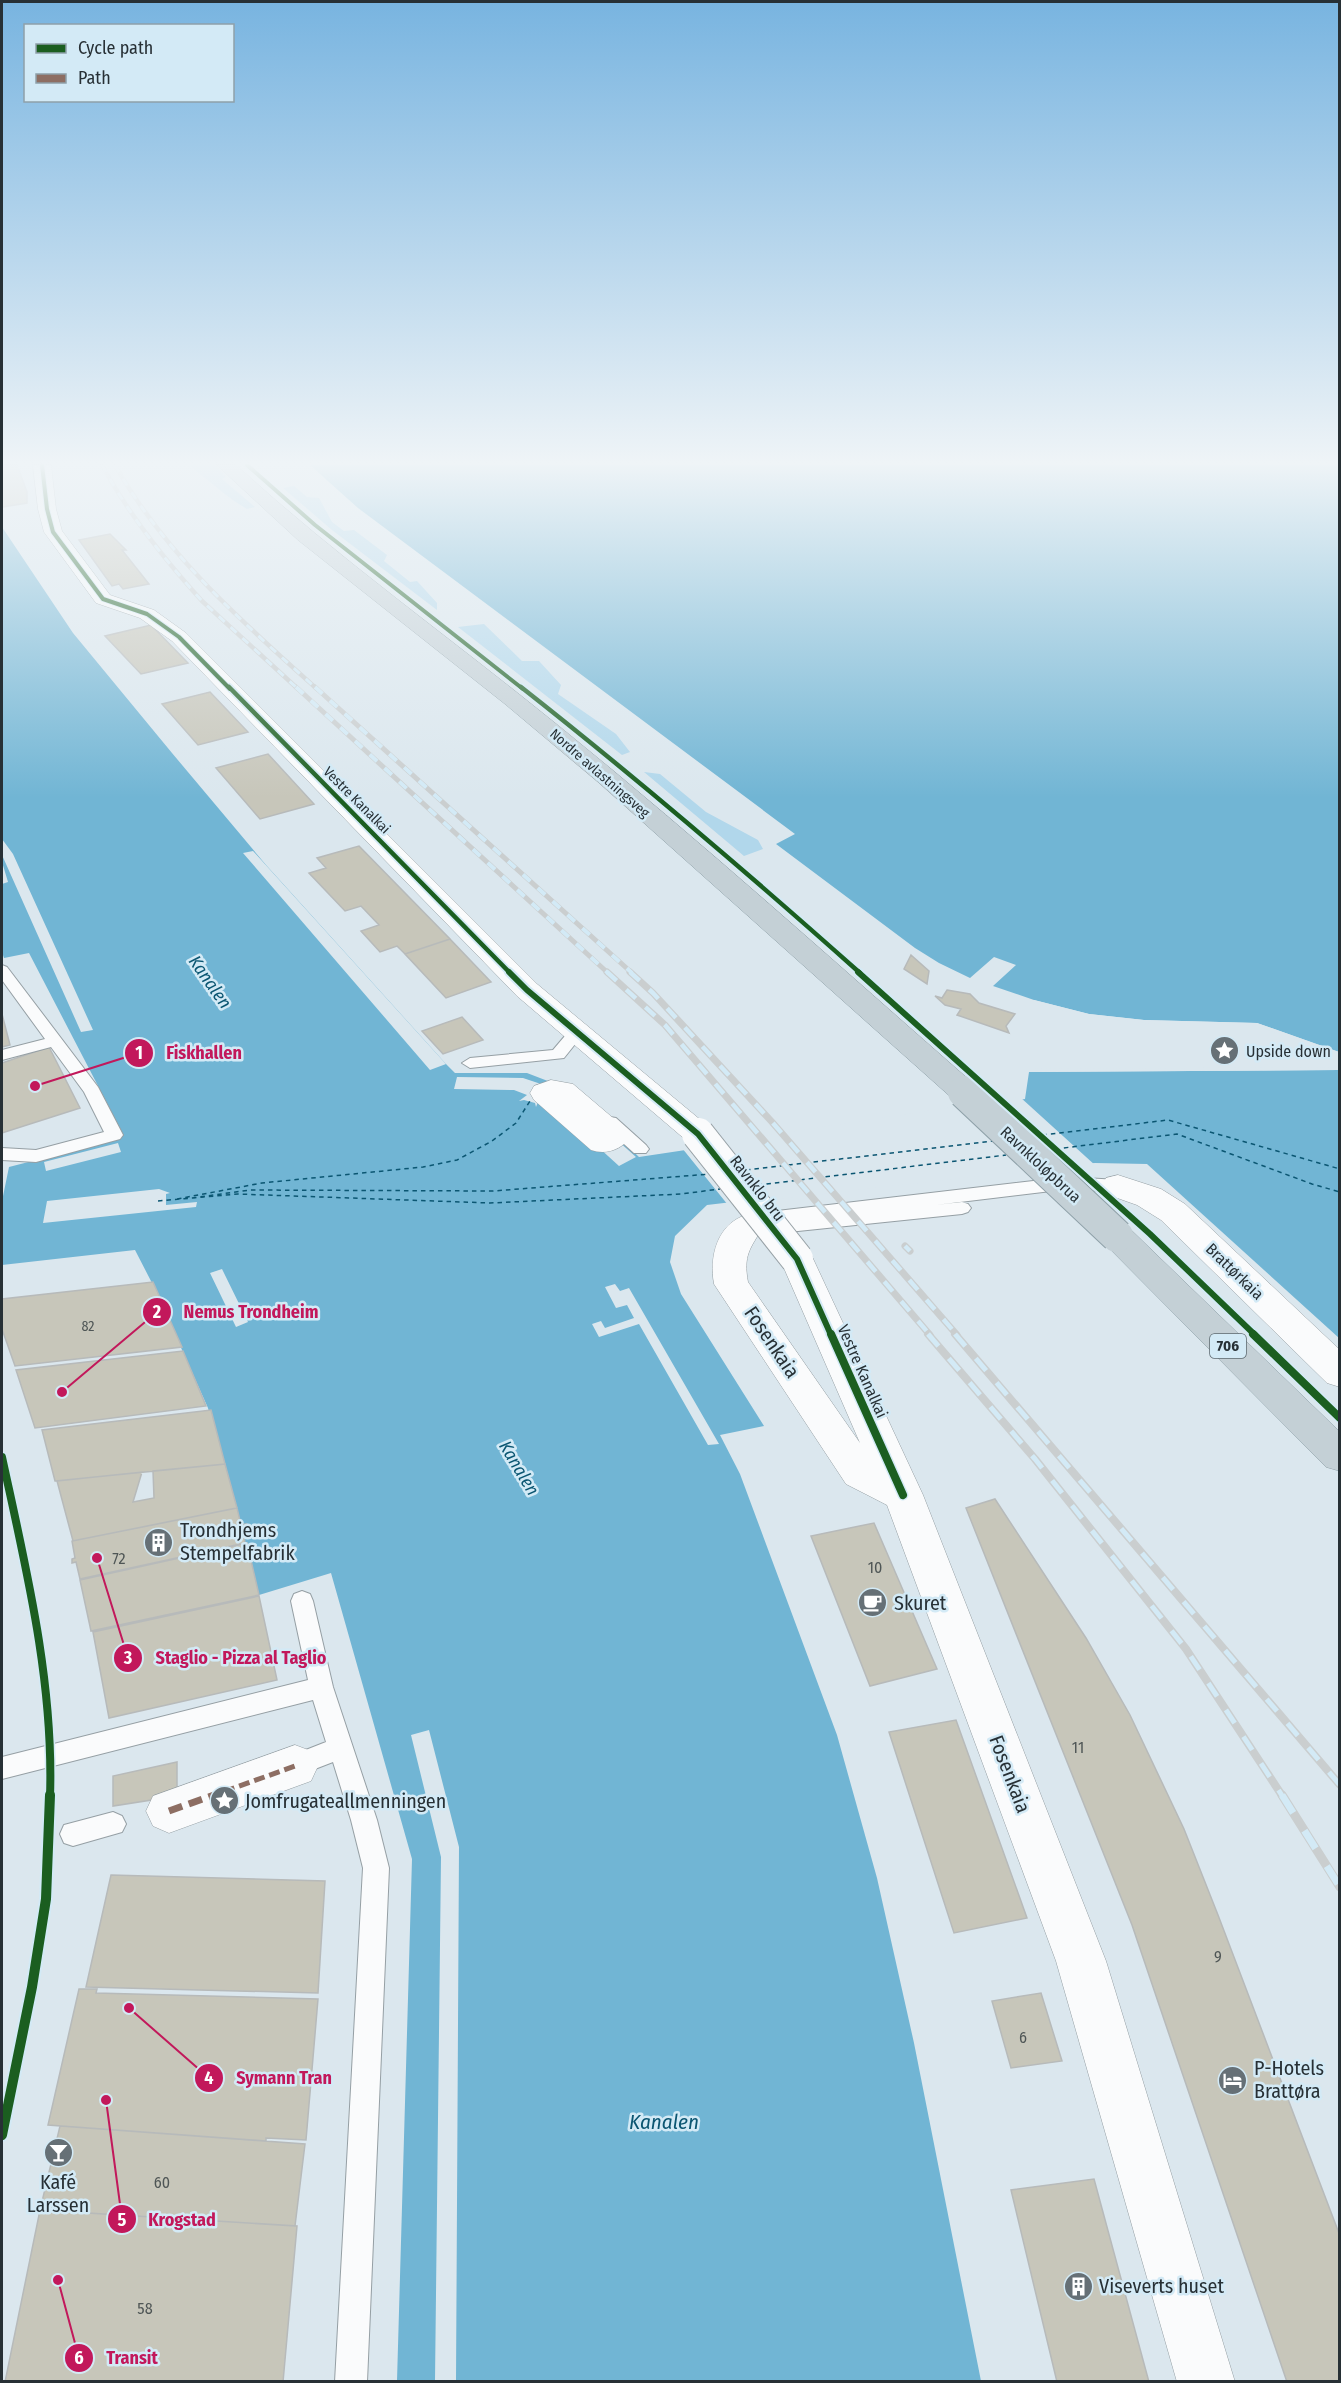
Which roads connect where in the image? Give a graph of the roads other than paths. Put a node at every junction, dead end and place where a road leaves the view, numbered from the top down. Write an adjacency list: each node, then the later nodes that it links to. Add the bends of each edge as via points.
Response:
1 (86, 576): 4 (street, Vestre Kanalkai, via 103,599 147,614 179,637 527,990)
2 (356, 576): 9 (highway, Nordre avlastningsveg / 706, via 554,732)
3 (2, 970): 5 (lane)
4 (576, 1033): 7 (lane, via 558,1054); 10 (street, Vestre Kanalkai)
5 (57, 1041): 6 (lane); 12 (lane, via 92,1091 114,1135 36,1156)
6 (2, 1055)
7 (470, 1063)
8 (559, 1091): 11 (lane)
9 (964, 1092): 17 (highway, Ravnkloløpbrua / 706, bridge)
10 (698, 1134): 15 (street, Ravnklo bru, bridge)
11 (640, 1149)
12 (2, 1154)
13 (1118, 1186): 14 (lane, Fosenkaia, via 779,1229); 16 (street, Brattørkaia, via 1149,1197 1173,1212)
14 (746, 1227): 18 (street, Fosenkaia, via 734,1238 728,1253 731,1284 860,1473)
15 (797, 1259): 18 (street, Vestre Kanalkai)
16 (1340, 1373)
17 (1340, 1456)
18 (903, 1495): 28 (street, Fosenkaia, via 1081,1961)
19 (302, 1601): 20 (lane)
20 (321, 1687): 21 (lane); 23 (lane)
21 (340, 1747): 22 (lane); 27 (lane, via 376,1868)
22 (299, 1765): 24 (street)
23 (2, 1768)
24 (169, 1811)
25 (113, 1824): 26 (lane)
26 (73, 1834)
27 (351, 2382)
28 (1206, 2382)

